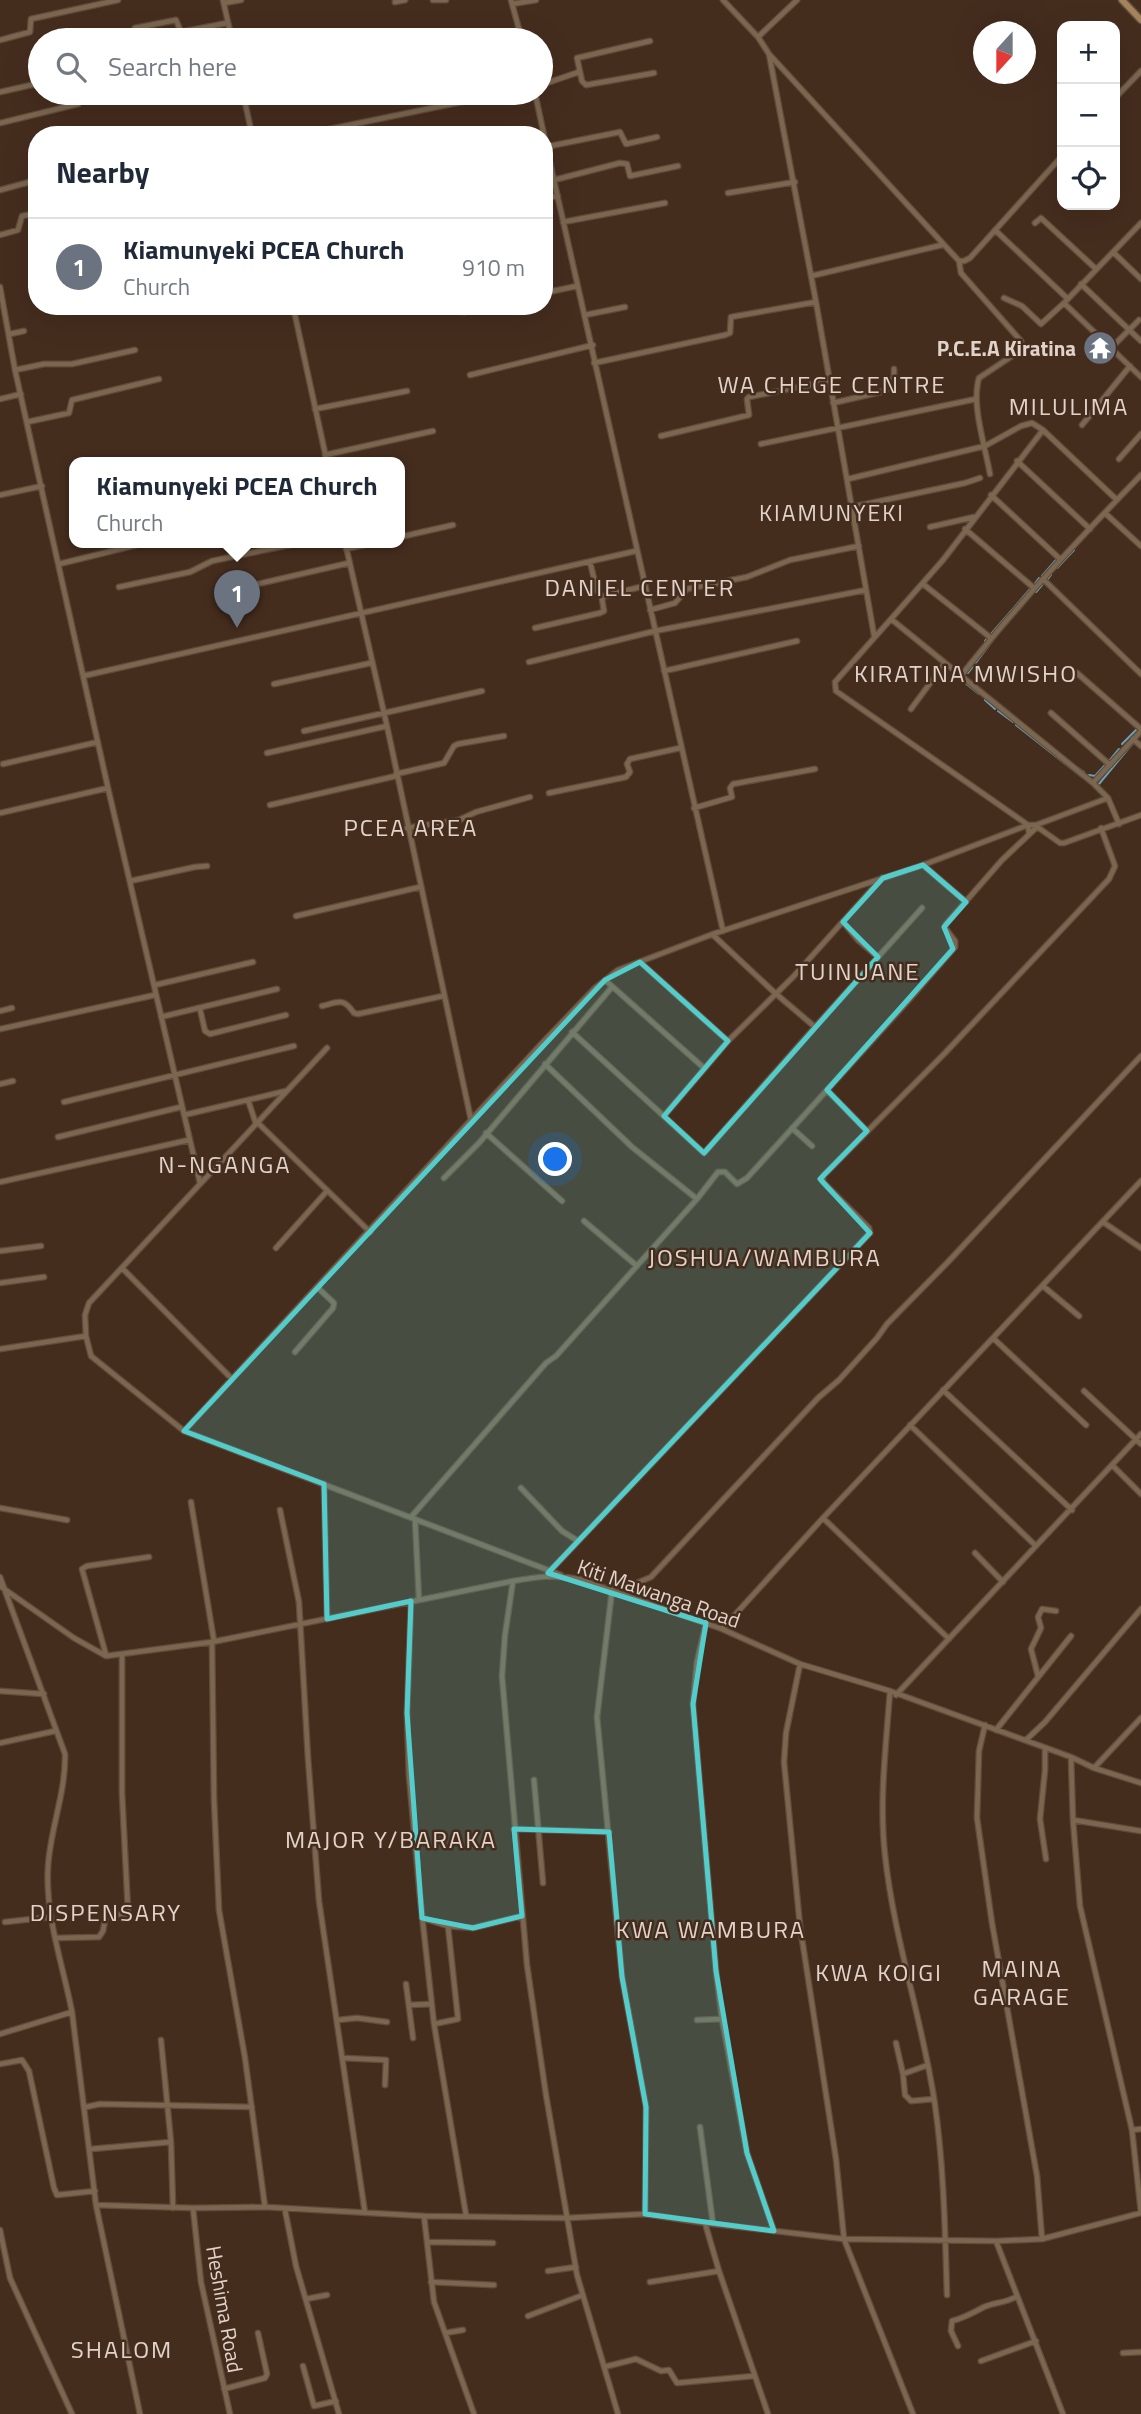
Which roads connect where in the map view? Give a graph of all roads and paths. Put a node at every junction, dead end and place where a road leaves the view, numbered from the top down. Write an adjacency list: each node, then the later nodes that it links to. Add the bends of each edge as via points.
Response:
1 (118, 0): 15 (street, via 31,19)
2 (241, 0): 10 (street)
3 (405, 0): 11 (street)
4 (433, 0): 5 (street)
5 (446, 0)
6 (536, 0): 12 (street)
7 (723, 0): 22 (street)
8 (797, 0): 22 (street)
9 (1122, 0): 13 (street)
10 (224, 2): 14 (street)
11 (394, 2)
12 (512, 2): 20 (street)
13 (1141, 20)
14 (227, 23): 18 (street); 19 (street)
15 (30, 28)
16 (135, 28): 17 (street, via 176,20)
17 (179, 28)
18 (201, 28)
19 (228, 28)
20 (519, 28)
21 (28, 33): 23 (street)
22 (758, 37): 25 (street)
23 (0, 40)
24 (650, 41): 27 (street, via 578,57)
25 (769, 54): 48 (street); 60 (street)
26 (1141, 71): 32 (street)
27 (579, 72): 28 (street, via 583,84 589,85); 29 (street)
28 (654, 73)
29 (553, 81)
30 (28, 86): 31 (street)
31 (0, 92)
32 (1120, 93)
33 (74, 105): 37 (street)
34 (245, 105): 38 (street)
35 (445, 105): 39 (street)
36 (538, 105): 40 (street)
37 (0, 123)
38 (249, 126)
39 (341, 126)
40 (542, 126)
41 (657, 137): 42 (street, via 626,144 620,132)
42 (553, 145)
43 (1057, 162): 58 (street)
44 (678, 166): 46 (street, via 630,176 627,164 620,163)
45 (553, 176): 46 (street)
46 (554, 180): 51 (street)
47 (28, 182): 49 (street)
48 (794, 182): 50 (street); 64 (street)
49 (0, 190)
50 (728, 193)
51 (558, 196): 52 (street); 55 (street)
52 (553, 197)
53 (665, 203): 55 (street)
54 (28, 214): 59 (street, via 20,218 21,228)
55 (563, 222): 67 (street)
56 (1035, 223): 63 (street, via 1041,218)
57 (1141, 223): 61 (street)
58 (995, 230): 62 (street, via 970,258); 71 (street)
59 (0, 236)
60 (943, 245): 62 (street); 64 (street)
61 (1113, 252): 63 (street); 65 (street)
62 (959, 261): 95 (street, via 961,273 1022,346 979,378)
63 (1096, 269): 66 (street)
64 (811, 276): 72 (street)
65 (1141, 279)
66 (1081, 284): 71 (street); 77 (street)
67 (577, 286): 69 (street); 75 (street)
68 (0, 288): 79 (street)
69 (553, 291)
70 (1004, 298): 71 (street, via 1022,306 1041,324)
71 (1066, 301): 82 (street)
72 (816, 302): 84 (street, via 731,317 730,333 725,335); 91 (street)
73 (625, 307): 75 (street)
74 (295, 315): 97 (street)
75 (585, 315): 81 (street)
76 (1139, 320): 77 (street)
77 (1129, 330): 80 (street); 82 (street)
78 (24, 331): 79 (street)
79 (10, 334): 87 (street)
80 (1141, 341)
81 (593, 345): 84 (street); 88 (street)
82 (1111, 348): 85 (street)
83 (135, 350): 87 (street)
84 (594, 363): 132 (street)
85 (1130, 366): 89 (street); 99 (street)
86 (894, 369): 96 (street, via 885,390)
87 (15, 370): 93 (street)
88 (470, 375)
89 (1141, 377)
90 (159, 379): 98 (street, via 72,400 69,413)
91 (829, 381): 96 (street); 104 (street, via 749,397 749,415)
92 (407, 391): 97 (street)
93 (21, 394): 94 (street); 98 (street)
94 (0, 399)
95 (976, 399): 100 (street); 106 (street)
96 (833, 403): 100 (street)
97 (315, 409): 107 (street)
98 (27, 422): 114 (street)
99 (1082, 425)
100 (837, 429): 105 (street); 113 (street)
101 (1043, 430): 106 (street, via 1032,423 1020,426); 109 (street); 117 (street)
102 (433, 431): 107 (street)
103 (1141, 434): 108 (street)
104 (661, 436)
105 (761, 444)
106 (985, 446): 110 (street); 113 (street)
107 (325, 455)
108 (1119, 459)
109 (1017, 461): 116 (street); 124 (street)
110 (989, 474)
111 (1141, 475): 117 (street)
112 (980, 478): 118 (street)
113 (848, 479): 118 (street)
114 (42, 486): 115 (street); 136 (street)
115 (0, 495)
116 (991, 495): 120 (street); 133 (street)
117 (1117, 500): 119 (street)
118 (852, 507): 126 (street)
119 (1105, 513): 124 (street); 127 (street)
120 (975, 517): 122 (street); 123 (street)
121 (453, 525): 125 (street)
122 (930, 527)
123 (965, 529): 138 (street); 142 (street)
124 (1090, 529): 133 (street)
125 (405, 536)
126 (859, 545): 143 (street); 145 (street, via 687,589 675,603)
127 (1141, 547)
128 (124, 548): 136 (street)
129 (275, 548): 140 (street)
130 (354, 548): 131 (street)
131 (346, 550): 135 (street)
132 (636, 551): 134 (street); 139 (street)
133 (1060, 559): 137 (street)
134 (590, 562): 144 (street, via 597,591); 146 (street)
135 (349, 563): 141 (street); 146 (street)
136 (59, 564): 159 (street)
137 (1043, 579): 142 (street); 158 (street)
138 (923, 584): 147 (street); 151 (street)
139 (644, 586): 144 (street); 145 (street)
140 (119, 587)
141 (240, 588)
142 (1034, 588): 151 (street)
143 (866, 590): 149 (street); 150 (street)
144 (603, 597): 148 (street, via 604,611)
145 (650, 610): 149 (street)
146 (360, 614): 154 (street); 159 (street)
147 (891, 619): 150 (street); 155 (street)
148 (535, 628)
149 (655, 631): 153 (street); 156 (street)
150 (874, 636): 189 (street, via 835,682 836,691)
151 (991, 638): 160 (street)
152 (797, 641): 156 (street)
153 (529, 662)
154 (371, 663): 161 (street); 164 (street)
155 (945, 663): 160 (street); 163 (street)
156 (664, 671): 173 (street)
157 (1077, 673): 167 (street)
158 (1141, 674)
159 (83, 676): 171 (street)
160 (960, 677): 179 (street)
161 (274, 684)
162 (482, 691): 164 (street)
163 (911, 709)
164 (382, 713): 166 (street); 168 (street)
165 (1051, 713): 176 (street)
166 (387, 726): 174 (street); 178 (street)
167 (1141, 730): 170 (street)
168 (304, 731)
169 (504, 736): 178 (street, via 458,744 444,763)
170 (1133, 739): 172 (street); 176 (street)
171 (98, 742): 175 (street); 180 (street)
172 (1141, 746)
173 (680, 748): 181 (street, via 630,759 631,772 626,777); 185 (street)
174 (267, 753)
175 (3, 764)
176 (1110, 765): 179 (street)
177 (815, 769): 185 (street, via 733,783 732,797)
178 (396, 775): 184 (street); 191 (street)
179 (1093, 783): 183 (street)
180 (108, 788): 186 (street); 197 (street)
181 (549, 793)
182 (530, 797): 191 (street, via 459,820)
183 (1108, 798): 188 (street); 190 (street)
184 (270, 805)
185 (694, 808): 203 (street)
186 (0, 813)
187 (1141, 815): 188 (street)
188 (1119, 824): 192 (street)
189 (1028, 825): 190 (street); 193 (street); 194 (street)
190 (1036, 826): 192 (street, via 1060,843); 193 (street)
191 (407, 828): 198 (street)
192 (1101, 828): 243 (street, via 1115,866 1109,879)
193 (1029, 833): 199 (street)
194 (923, 865): 196 (street); 199 (street)
195 (207, 866): 197 (street)
196 (883, 878): 202 (street); 203 (street)
197 (130, 881): 209 (street)
198 (420, 887): 201 (street); 214 (street)
199 (966, 902): 233 (street, via 946,924 955,941 953,949)
200 (922, 908): 205 (street)
201 (296, 916)
202 (843, 922): 205 (street); 212 (street)
203 (723, 931): 204 (street)
204 (713, 934): 207 (street); 212 (street)
205 (878, 957): 221 (street)
206 (253, 962): 209 (street)
207 (640, 962): 208 (street); 224 (street)
208 (605, 980): 210 (street); 240 (street)
209 (155, 985): 213 (street)
210 (612, 987): 223 (street); 229 (street)
211 (277, 989): 217 (street)
212 (775, 993): 221 (street); 224 (street)
213 (155, 995): 220 (street); 222 (street)
214 (443, 996): 215 (street, via 358,1014 346,1002); 240 (street)
215 (322, 1006)
216 (12, 1008): 218 (street)
217 (200, 1009): 219 (street, via 205,1031 210,1034); 220 (street)
218 (0, 1011)
219 (286, 1015)
220 (161, 1017): 230 (street)
221 (815, 1027): 239 (street, via 704,1153)
222 (0, 1029)
223 (572, 1032): 228 (street); 239 (street)
224 (728, 1041): 229 (street)
225 (294, 1046): 230 (street)
226 (327, 1048): 234 (street)
227 (1141, 1056): 304 (street, via 651,1577 630,1587)
228 (545, 1064): 244 (street); 253 (street, via 632,1147)
229 (704, 1068): 239 (street)
230 (175, 1075): 236 (street); 237 (street)
231 (13, 1081): 232 (street)
232 (0, 1084)
233 (827, 1090): 242 (street); 243 (street)
234 (287, 1091): 235 (street); 241 (street)
235 (248, 1100): 238 (street); 241 (street)
236 (64, 1102)
237 (181, 1107): 238 (street); 245 (street)
238 (184, 1115): 246 (street)
239 (664, 1116)
240 (471, 1121): 257 (street)
241 (256, 1123): 251 (street); 252 (street)
242 (792, 1128): 247 (street); 253 (street, via 747,1178 737,1184 725,1172 718,1172)
243 (867, 1131): 293 (street, via 823,1179 870,1233)
244 (486, 1133): 248 (street); 254 (street)
245 (58, 1137)
246 (189, 1140): 250 (street); 251 (street)
247 (812, 1146)
248 (444, 1178)
249 (1141, 1181): 256 (street)
250 (0, 1182)
251 (200, 1183): 263 (street)
252 (327, 1191): 257 (street); 259 (street)
253 (697, 1199): 262 (street)
254 (562, 1201)
255 (584, 1221): 262 (street)
256 (1103, 1222): 260 (street); 266 (street)
257 (370, 1232): 267 (street)
258 (41, 1245): 261 (street)
259 (276, 1248)
260 (1141, 1248)
261 (0, 1251)
262 (637, 1266): 290 (street, via 546,1363)
263 (121, 1268): 269 (street, via 85,1310); 273 (street)
264 (44, 1277): 265 (street)
265 (0, 1283)
266 (1044, 1286): 268 (street); 270 (street)
267 (318, 1288): 272 (street, via 334,1303 333,1308); 273 (street)
268 (1079, 1316)
269 (86, 1336): 271 (street); 278 (street, via 95,1360)
270 (993, 1338): 274 (street); 277 (street)
271 (0, 1349)
272 (295, 1352)
273 (232, 1379): 278 (street)
274 (943, 1390): 276 (street); 289 (street)
275 (1084, 1391): 280 (street)
276 (910, 1425): 291 (street); 294 (street)
277 (1086, 1426)
278 (184, 1431): 283 (street)
279 (1141, 1434): 280 (street)
280 (1136, 1439): 281 (street); 282 (street)
281 (1141, 1444)
282 (1112, 1465): 285 (street); 289 (street)
283 (324, 1484): 290 (street); 309 (street)
284 (521, 1488): 293 (street, via 562,1531)
285 (1141, 1493)
286 (191, 1502): 315 (street)
287 (0, 1508): 292 (street)
288 (280, 1510): 311 (street)
289 (1072, 1510): 294 (street)
290 (413, 1518): 297 (street); 305 (street)
291 (823, 1518): 312 (street); 314 (street)
292 (67, 1520)
293 (578, 1541): 297 (street)
294 (1036, 1546): 301 (street)
295 (975, 1553): 301 (street)
296 (149, 1557): 316 (street, via 82,1569)
297 (550, 1571): 298 (street)
298 (563, 1576): 300 (street, Kiti Mawanga Road); 303 (street, Kiti Mawanga Road)
299 (0, 1577): 302 (street)
300 (513, 1581): 305 (street, Kiti Mawanga Road); 336 (street, via 502,1676)
301 (1003, 1582): 314 (street)
302 (1, 1586): 316 (street, Kiti Mawanga Road); 322 (street)
303 (612, 1590): 304 (street, Kiti Mawanga Road); 339 (street, via 597,1717)
304 (626, 1595): 310 (street, Kiti Mawanga Road)
305 (419, 1600): 306 (street, Kiti Mawanga Road)
306 (411, 1601): 309 (street, Kiti Mawanga Road); 344 (street, via 407,1725)
307 (1141, 1609): 328 (street)
308 (1056, 1611): 319 (street, via 1042,1609 1038,1617 1041,1628 1031,1649)
309 (327, 1619): 311 (street, Kiti Mawanga Road)
310 (706, 1623): 312 (street, Kiti Mawanga Road); 352 (street, via 693,1704)
311 (301, 1624): 315 (street, Kiti Mawanga Road); 353 (street, via 319,1901)
312 (722, 1629): 318 (street, Kiti Mawanga Road)
313 (1071, 1636): 319 (street)
314 (949, 1639): 323 (street)
315 (213, 1641): 317 (street, Kiti Mawanga Road); 369 (street, via 219,1910)
316 (106, 1656): 317 (street, Kiti Mawanga Road)
317 (122, 1656): 347 (street, via 128,1911 106,1915 99,1937)
318 (800, 1664): 321 (street, Kiti Mawanga Road); 391 (street, via 785,1762 800,1926)
319 (1039, 1676): 326 (street)
320 (0, 1691): 322 (street)
321 (890, 1691): 323 (street, Kiti Mawanga Road); 363 (street, via 883,1806 885,1856)
322 (44, 1694): 327 (street)
323 (896, 1695): 325 (street, Kiti Mawanga Road)
324 (1141, 1718): 332 (street)
325 (985, 1725): 326 (street, Kiti Mawanga Road); 393 (street, via 979,1751 977,1818 1037,2176)
326 (996, 1730): 328 (street, Kiti Mawanga Road)
327 (55, 1731): 329 (street); 343 (street, via 65,1761 48,1867)
328 (1026, 1740): 330 (street, Kiti Mawanga Road)
329 (0, 1743)
330 (1045, 1749): 331 (street, Kiti Mawanga Road); 340 (street, via 1040,1819)
331 (1071, 1757): 332 (street, Kiti Mawanga Road); 335 (street)
332 (1094, 1768): 334 (street, Kiti Mawanga Road)
333 (534, 1780): 337 (street)
334 (1141, 1783)
335 (1073, 1820): 338 (street); 372 (street, via 1080,1906)
336 (514, 1829): 337 (street); 342 (street)
337 (537, 1830): 339 (street); 341 (street)
338 (1141, 1831)
339 (609, 1832): 383 (street, via 622,1977 646,2107)
340 (1046, 1859)
341 (543, 1883)
342 (522, 1916): 346 (street, via 473,1928); 386 (street)
343 (51, 1917): 345 (street); 347 (street)
344 (422, 1919): 346 (street); 349 (street)
345 (5, 1922)
346 (448, 1926): 356 (street, via 459,2015)
347 (56, 1938): 351 (street)
348 (406, 1984): 350 (street)
349 (432, 2004): 350 (street); 356 (street)
350 (408, 2005): 358 (street)
351 (72, 2012): 357 (street); 368 (street)
352 (722, 2019): 354 (street); 390 (street, via 750,2166)
353 (337, 2021): 355 (street); 361 (street)
354 (697, 2021)
355 (387, 2022)
356 (434, 2024): 384 (street)
357 (0, 2034)
358 (413, 2038)
359 (161, 2040): 367 (street)
360 (896, 2043): 364 (street)
361 (343, 2058): 365 (street, via 386,2060); 381 (street)
362 (0, 2064): 375 (street, via 22,2060 29,2071 58,2195)
363 (928, 2065): 364 (street); 366 (street)
364 (903, 2074): 366 (street, via 908,2099)
365 (385, 2085)
366 (934, 2099): 392 (street)
367 (167, 2106): 368 (street); 369 (street); 373 (street)
368 (86, 2107): 374 (street)
369 (252, 2107): 377 (street)
370 (700, 2127): 388 (street)
371 (1141, 2129): 372 (street)
372 (1132, 2130): 382 (street)
373 (171, 2142): 374 (street); 378 (street)
374 (91, 2149): 375 (street)
375 (95, 2191): 376 (street)
376 (96, 2205): 378 (street); 424 (street)
377 (265, 2207): 379 (street); 380 (street)
378 (173, 2208): 379 (street)
379 (193, 2208): 420 (street, Heshima Road, via 201,2282)
380 (285, 2210): 381 (street); 407 (street)
381 (365, 2213): 385 (street)
382 (1141, 2213): 393 (street)
383 (645, 2214): 386 (street); 387 (street)
384 (466, 2215): 385 (street); 386 (street)
385 (424, 2216): 395 (street)
386 (567, 2218): 397 (street)
387 (705, 2224): 388 (street); 399 (street)
388 (713, 2224): 390 (street)
389 (0, 2230): 423 (street, via 10,2278)
390 (774, 2231): 391 (street)
391 (844, 2239): 392 (street); 431 (street)
392 (947, 2239): 394 (street); 405 (street)
393 (1042, 2239): 394 (street)
394 (996, 2241): 406 (street)
395 (427, 2242): 396 (street); 400 (street)
396 (492, 2243)
397 (576, 2267): 398 (street); 404 (street)
398 (548, 2271)
399 (719, 2271): 401 (street); 419 (street)
400 (431, 2282): 402 (street); 411 (street)
401 (650, 2282)
402 (494, 2285)
403 (327, 2295): 407 (street)
404 (583, 2295): 408 (street); 418 (street)
405 (947, 2295)
406 (1017, 2296): 412 (street); 413 (street, via 952,2321)
407 (306, 2299): 421 (street)
408 (528, 2316)
409 (463, 2330): 411 (street)
410 (258, 2333): 420 (street, via 265,2378)
411 (445, 2333): 428 (street)
412 (1036, 2341): 416 (street); 432 (street)
413 (958, 2346)
414 (1141, 2351): 415 (street)
415 (1123, 2353)
416 (981, 2361)
417 (303, 2366): 422 (street)
418 (604, 2367): 419 (street, via 636,2359 669,2370 677,2382); 429 (street)
419 (754, 2376): 430 (street)
420 (223, 2389): 425 (street, Heshima Road)
421 (336, 2401): 422 (street); 427 (street)
422 (314, 2406): 426 (street)
423 (72, 2414)
424 (140, 2414)
425 (230, 2414)
426 (316, 2414)
427 (339, 2414)
428 (474, 2414)
429 (618, 2414)
430 (768, 2414)
431 (913, 2414)
432 (1063, 2414)

